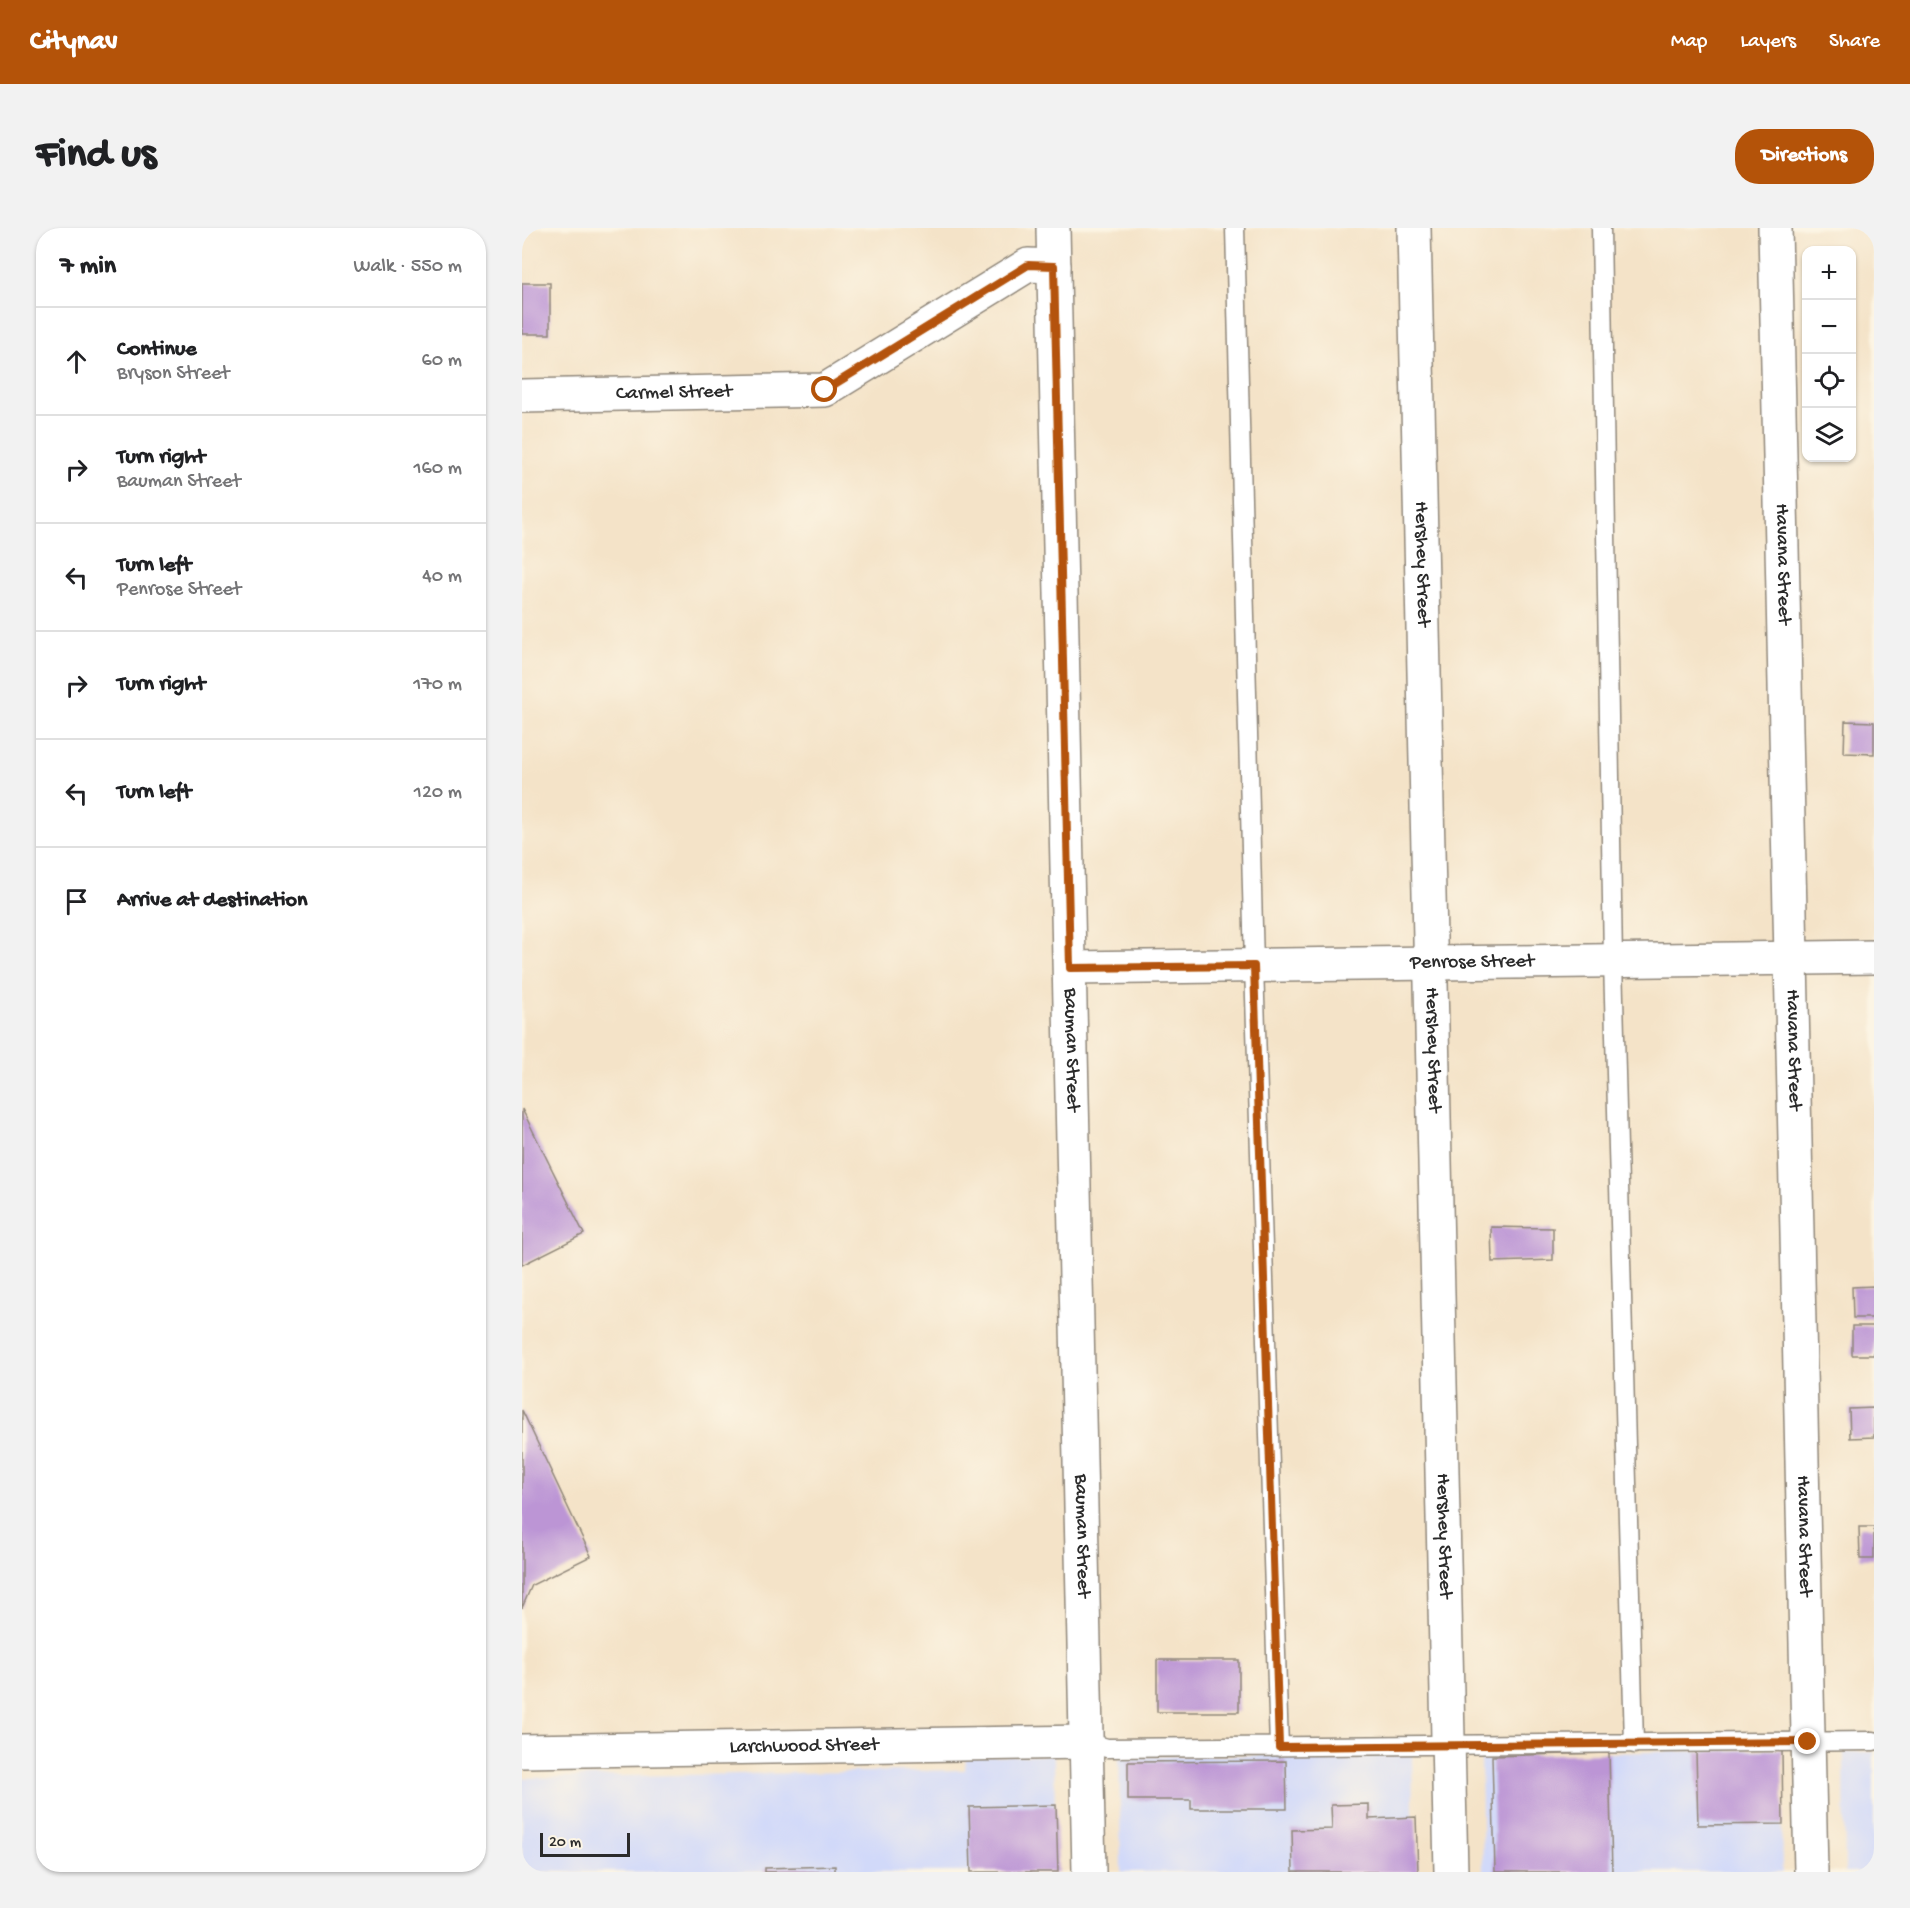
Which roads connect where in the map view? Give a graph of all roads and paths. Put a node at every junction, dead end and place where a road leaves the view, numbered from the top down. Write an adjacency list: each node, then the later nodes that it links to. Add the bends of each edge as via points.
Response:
1 (1053, 228): 6 (street, Bauman Street)
2 (1235, 228): 12 (lane)
3 (1414, 228): 11 (street, Hershey Street)
4 (1601, 228): 10 (lane)
5 (1775, 228): 9 (street, Havana Street)
6 (1054, 266): 7 (street, Carmel Street, via 1028,265 825,390); 13 (street, Bauman Street)
7 (522, 396)
8 (1874, 957): 9 (street, Penrose Street)
9 (1791, 958): 10 (street, Penrose Street); 16 (street, Havana Street)
10 (1613, 961): 11 (street, Penrose Street); 17 (lane)
11 (1431, 964): 12 (street, Penrose Street); 18 (street, Hershey Street)
12 (1254, 966): 13 (street, Penrose Street); 19 (lane)
13 (1070, 968): 15 (street, Bauman Street)
14 (1874, 1741): 16 (lane)
15 (1086, 1742): 19 (lane, via 1107,1748); 20 (street, Larchwood Street); 21 (street, Bauman Street)
16 (1808, 1742): 17 (lane); 23 (street, Havana Street)
17 (1634, 1744): 18 (lane)
18 (1448, 1745): 19 (lane); 22 (street, Hershey Street)
19 (1279, 1747)
20 (522, 1751)
21 (1089, 1872)
22 (1451, 1872)
23 (1811, 1872)

